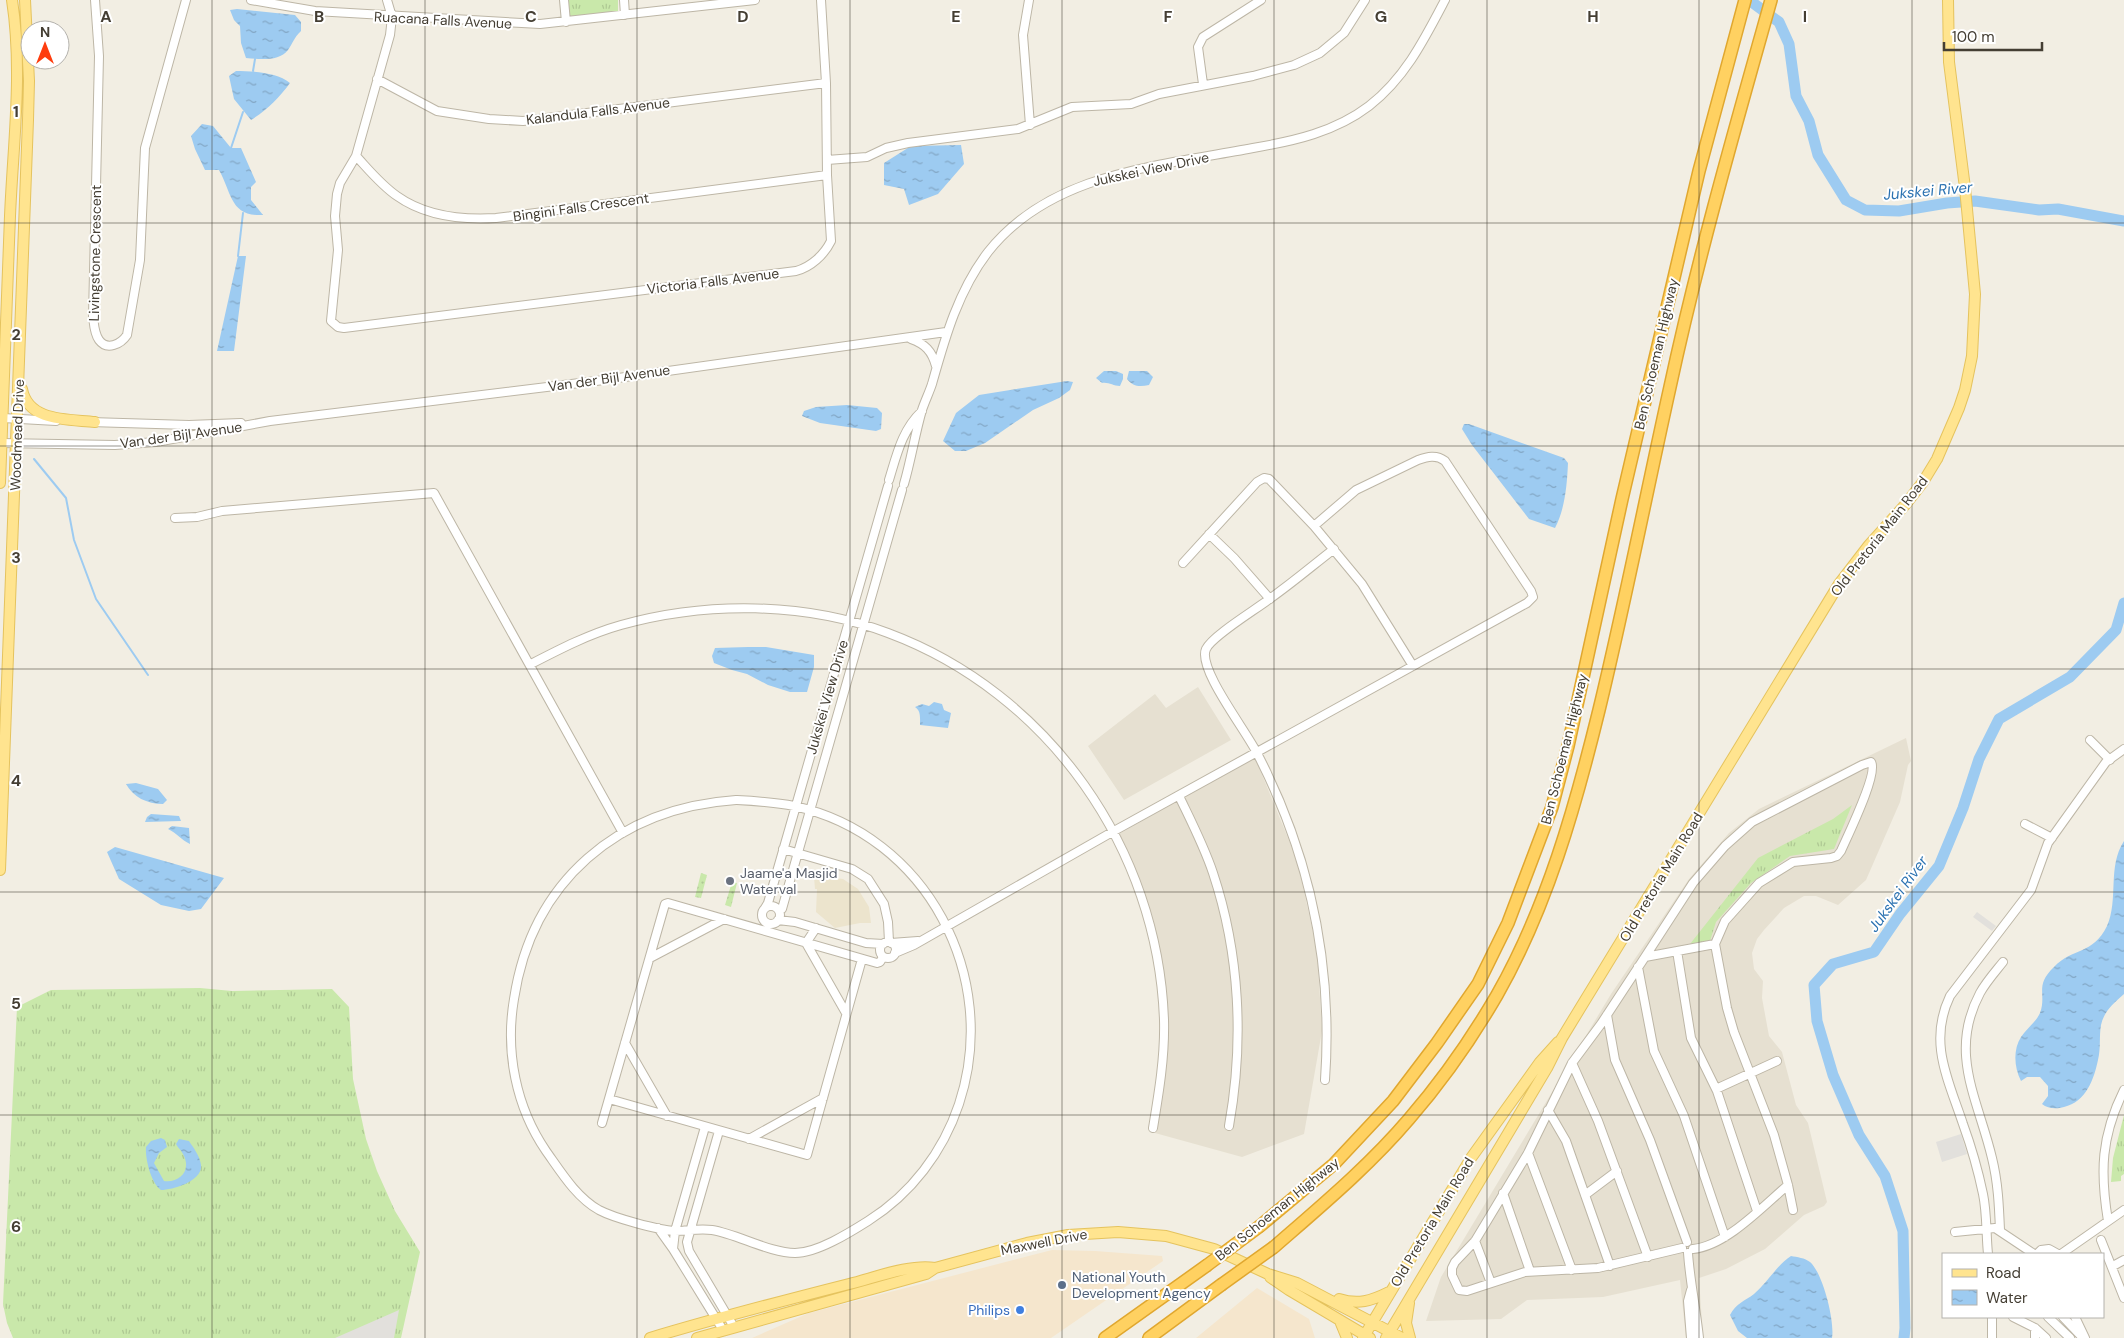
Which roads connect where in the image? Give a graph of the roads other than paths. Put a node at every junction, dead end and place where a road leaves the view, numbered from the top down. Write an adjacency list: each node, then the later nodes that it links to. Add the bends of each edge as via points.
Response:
1 (12, 0): 33 (main road, Woodmead Drive, via 17,64 16,132)
2 (25, 0): 31 (main road, Woodmead Drive, via 29,81)
3 (94, 0): 4 (street, Livingstone Crescent, via 99,56 93,316 98,340 112,346 121,343 127,335 139,268 145,148)
4 (186, 0)
5 (251, 0): 19 (street, Ruacana Falls Avenue, via 314,11)
6 (387, 0): 19 (street)
7 (564, 0): 20 (street)
8 (624, 0): 18 (street)
9 (755, 0): 18 (street, Ruacana Falls Avenue)
10 (820, 0): 22 (street, Victoria Falls Avenue)
11 (1029, 0): 24 (street, via 1023,35)
12 (1261, 0): 23 (street, via 1203,37 1198,47)
13 (1366, 0): 23 (street, via 1344,33 1308,59 1278,70)
14 (1445, 0): 28 (street, Jukskei View Drive, via 1398,79 1368,107 1339,125 1282,143 1110,176 1066,191 1036,208 987,253 964,291)
15 (1745, 0): 166 (highway, Ben Schoeman Highway, bridge, via 1699,171 1552,807 1514,907 1478,984 1393,1101 1334,1164 1260,1226)
16 (1771, 0): 167 (highway, Ben Schoeman Highway, bridge, via 1721,172 1670,384 1620,624 1590,748 1572,814 1527,932 1497,994 1438,1083 1378,1153 1274,1247)
17 (1948, 0): 89 (main road, Old Pretoria Main Road, via 1949,62 1975,294 1972,356 1960,408 1938,459 1917,492 1839,584)
18 (625, 15): 20 (street, Ruacana Falls Avenue)
19 (392, 17): 20 (street, Ruacana Falls Avenue, via 519,24); 21 (street)
20 (566, 22)
21 (377, 79): 22 (street, Kalandula Falls Avenue, via 437,111 490,120 523,121); 25 (street)
22 (826, 83): 26 (street, Victoria Falls Avenue)
23 (1203, 84): 24 (street, via 1131,104 1072,107)
24 (1030, 125): 26 (street, via 1009,131 908,142 867,157)
25 (356, 156): 27 (street, Bingini Falls Crescent, via 397,197 414,206 468,220); 27 (street, Victoria Falls Avenue, via 340,182 335,204 338,250 331,321 344,328 801,270 814,262 830,241)
26 (827, 160): 27 (street, Victoria Falls Avenue)
27 (827, 175)
28 (946, 332): 29 (street, Van der Bijl Avenue); 30 (street, Jukskei View Drive)
29 (908, 338): 30 (street, via 926,347 934,357); 35 (street, Van der Bijl Avenue)
30 (936, 368): 32 (street, Jukskei View Drive)
31 (19, 375): 34 (main road, Woodmead Drive); 36 (main road, via 23,398 37,413 52,418)
32 (922, 411): 39 (street, Jukskei View Drive, via 908,425); 40 (street, Jukskei View Drive)
33 (3, 418): 34 (street, Van der Bijl Avenue); 37 (main road, Woodmead Drive)
34 (18, 420): 36 (street, Van der Bijl Avenue); 38 (main road, Woodmead Drive)
35 (270, 421): 36 (street, Van der Bijl Avenue, via 189,425); 38 (street, Van der Bijl Avenue, via 132,444)
36 (95, 422)
37 (1, 442): 38 (street, Van der Bijl Avenue); 41 (main road, Woodmead Drive)
38 (17, 443): 67 (main road, Woodmead Drive)
39 (898, 450): 40 (street); 42 (street, Jukskei View Drive)
40 (912, 454): 43 (street, Jukskei View Drive)
41 (0, 483)
42 (885, 495): 43 (street); 50 (street, Jukskei View Drive)
43 (899, 499): 51 (street, Jukskei View Drive)
44 (175, 518): 52 (street, via 434,493)
45 (1314, 526): 46 (street, via 1270,479 1264,478); 47 (street); 53 (street, via 1356,490 1418,460 1438,457 1451,470 1533,597)
46 (1209, 534): 48 (street); 49 (street)
47 (1334, 549): 49 (street); 53 (street, via 1372,599)
48 (1183, 563)
49 (1270, 599): 56 (street, via 1214,640 1204,658 1212,679)
50 (849, 621): 51 (street); 52 (street, via 754,609 676,614 600,632); 59 (street, Jukskei View Drive)
51 (863, 625): 60 (street, Jukskei View Drive); 62 (street, via 889,633 949,662 1004,699 1064,758 1083,781)
52 (531, 664): 63 (street)
53 (1413, 666): 56 (street)
54 (2090, 740): 57 (street)
55 (2124, 750): 57 (street)
56 (1258, 753): 58 (street); 94 (street, via 1293,838 1316,919 1326,995)
57 (2110, 760): 64 (street)
58 (1179, 796): 62 (street); 103 (street, via 1212,872 1231,948 1238,1024)
59 (796, 806): 60 (street); 63 (street, via 736,800 700,804 665,813); 65 (street, Jukskei View Drive)
60 (810, 811): 66 (street, Jukskei View Drive); 72 (street, via 846,825 887,852 923,890)
61 (2025, 824): 64 (street)
62 (1114, 831): 72 (street); 104 (street, via 1145,906 1160,976 1163,1047)
63 (623, 833): 120 (street, via 574,871 557,890 533,931 517,974 512,1009 514,1074 526,1117 572,1188 595,1208)
64 (2052, 838): 121 (street, via 2031,890 1950,996 1940,1033 1945,1076 1983,1194)
65 (783, 849): 66 (street); 68 (street, Jukskei View Drive)
66 (798, 853): 69 (street, Jukskei View Drive); 79 (street, via 852,869 868,879 884,904 888,922)
67 (0, 870)
68 (765, 908): 69 (street, via 772,906); 71 (street)
69 (778, 917): 71 (street, via 768,923); 73 (street); 75 (street, Jukskei View Drive)
70 (724, 919): 74 (street); 83 (street); 83 (street, via 665,904)
71 (764, 920): 74 (street)
72 (947, 924): 76 (street); 122 (street, via 968,985 970,1059 950,1127 921,1173 876,1216 835,1240 800,1252 779,1250 713,1230)
73 (816, 928): 77 (street); 79 (street)
74 (760, 930): 75 (street)
75 (772, 933): 77 (street)
76 (920, 940): 79 (street); 81 (street)
77 (806, 943): 84 (street); 87 (street)
78 (1715, 944): 80 (street); 82 (street, via 1725,921 1759,883 1793,862 1831,858 1841,852 1869,786 1873,769 1870,762 1752,822 1725,846 1693,883); 93 (street, via 1730,1016)
79 (885, 947): 81 (street, via 895,947); 81 (street, via 889,958); 84 (street, via 880,962)
80 (1677, 951): 82 (street); 95 (street, via 1691,1038)
81 (895, 953)
82 (1645, 957): 86 (street)
83 (650, 958): 90 (street)
84 (862, 958): 87 (street)
85 (2003, 962): 123 (street, via 1981,992 1968,1027 1965,1052 1968,1079 1996,1175)
86 (1638, 967): 88 (street); 126 (street, via 1654,1051 1684,1116)
87 (846, 1013): 97 (street)
88 (1606, 1016): 92 (street); 129 (street, via 1615,1060 1650,1140)
89 (1562, 1038): 146 (main road, Old Pretoria Main Road, via 1540,1062 1470,1158); 147 (main road, Old Pretoria Main Road, via 1548,1068)
90 (626, 1043): 98 (street); 100 (street)
91 (1777, 1062): 93 (street)
92 (1572, 1063): 99 (street); 112 (street)
93 (1751, 1073): 95 (street); 113 (street)
94 (1325, 1080)
95 (1716, 1088): 118 (street)
96 (2124, 1090): 119 (street, via 2104,1152 2103,1186)
97 (823, 1098): 107 (street); 107 (street, via 807,1155)
98 (609, 1099): 100 (street); 101 (street)
99 (1548, 1110): 111 (street); 115 (street, via 1566,1141)
100 (667, 1116): 102 (street)
101 (602, 1123)
102 (705, 1126): 105 (street); 106 (street)
103 (1229, 1126)
104 (1153, 1128)
105 (719, 1131): 107 (street); 108 (street)
106 (702, 1137): 108 (street); 109 (street)
107 (749, 1139)
108 (716, 1141): 110 (street)
109 (700, 1147): 110 (street); 124 (street)
110 (714, 1152): 122 (street)
111 (1528, 1154): 114 (street); 141 (street)
112 (1617, 1170): 115 (street); 136 (street)
113 (1788, 1185): 116 (street); 118 (street)
114 (1503, 1193): 128 (street); 142 (street)
115 (1585, 1195): 138 (street)
116 (1793, 1210)
117 (2124, 1210): 119 (street)
118 (1757, 1211): 126 (street)
119 (2108, 1221): 135 (street)
120 (658, 1228): 124 (street); 130 (street)
121 (1985, 1228): 123 (street); 125 (street); 131 (street)
122 (691, 1229): 124 (street); 150 (street, via 687,1247)
123 (2000, 1230): 132 (street)
124 (675, 1231): 130 (street)
125 (1955, 1232)
126 (1725, 1237): 129 (street, via 1713,1245)
127 (2101, 1240): 139 (street)
128 (1474, 1241): 144 (street); 144 (street, via 1452,1268 1457,1288 1466,1290)
129 (1688, 1248): 136 (street); 149 (street)
130 (673, 1249): 156 (street)
131 (1988, 1253)
132 (2033, 1253)
133 (2038, 1253): 134 (street, via 2049,1249)
134 (2057, 1253)
135 (2060, 1253)
136 (1648, 1257): 138 (street)
137 (2124, 1260): 139 (street)
138 (1610, 1266): 141 (street)
139 (2113, 1266): 148 (street)
140 (935, 1268): 143 (main road, Maxwell Drive, via 1049,1238 1118,1232 1192,1242); 150 (main road, Maxwell Drive, via 893,1273); 159 (main road, Maxwell Drive, via 926,1274)
141 (1572, 1270): 142 (street)
142 (1530, 1271): 144 (street)
143 (1268, 1274): 145 (main road, Maxwell Drive, via 1297,1282); 157 (main road, Maxwell Drive)
144 (1492, 1282)
145 (1314, 1291): 146 (main road, via 1356,1304); 158 (main road, Maxwell Drive)
146 (1390, 1292): 158 (main road, Old Pretoria Main Road)
147 (1410, 1297): 162 (main road, Old Pretoria Main Road); 170 (main road, via 1406,1323)
148 (2124, 1298)
149 (1692, 1308): 171 (street); 172 (street)
150 (727, 1315): 156 (main road, Maxwell Drive); 159 (street)
151 (1992, 1318): 173 (street)
152 (2015, 1318): 160 (street)
153 (2049, 1318): 176 (street)
154 (2064, 1318): 177 (street)
155 (2076, 1318): 177 (street)
156 (714, 1319): 161 (street); 164 (main road, Maxwell Drive)
157 (1340, 1321): 163 (main road, Maxwell Drive); 168 (main road)
158 (1372, 1322): 162 (main road, Maxwell Drive); 163 (main road, Old Pretoria Main Road)
159 (734, 1327): 161 (main road, Maxwell Drive)
160 (2035, 1328): 174 (street); 175 (street)
161 (723, 1330): 165 (main road, Maxwell Drive)
162 (1388, 1334): 169 (main road, Maxwell Drive)
163 (1366, 1337)
164 (650, 1338)
165 (697, 1338)
166 (1105, 1338)
167 (1149, 1338)
168 (1347, 1338)
169 (1402, 1338)
170 (1410, 1338)
171 (1691, 1338)
172 (1699, 1338)
173 (1992, 1338)
174 (2035, 1338)
175 (2046, 1338)
176 (2070, 1338)
177 (2084, 1338)

